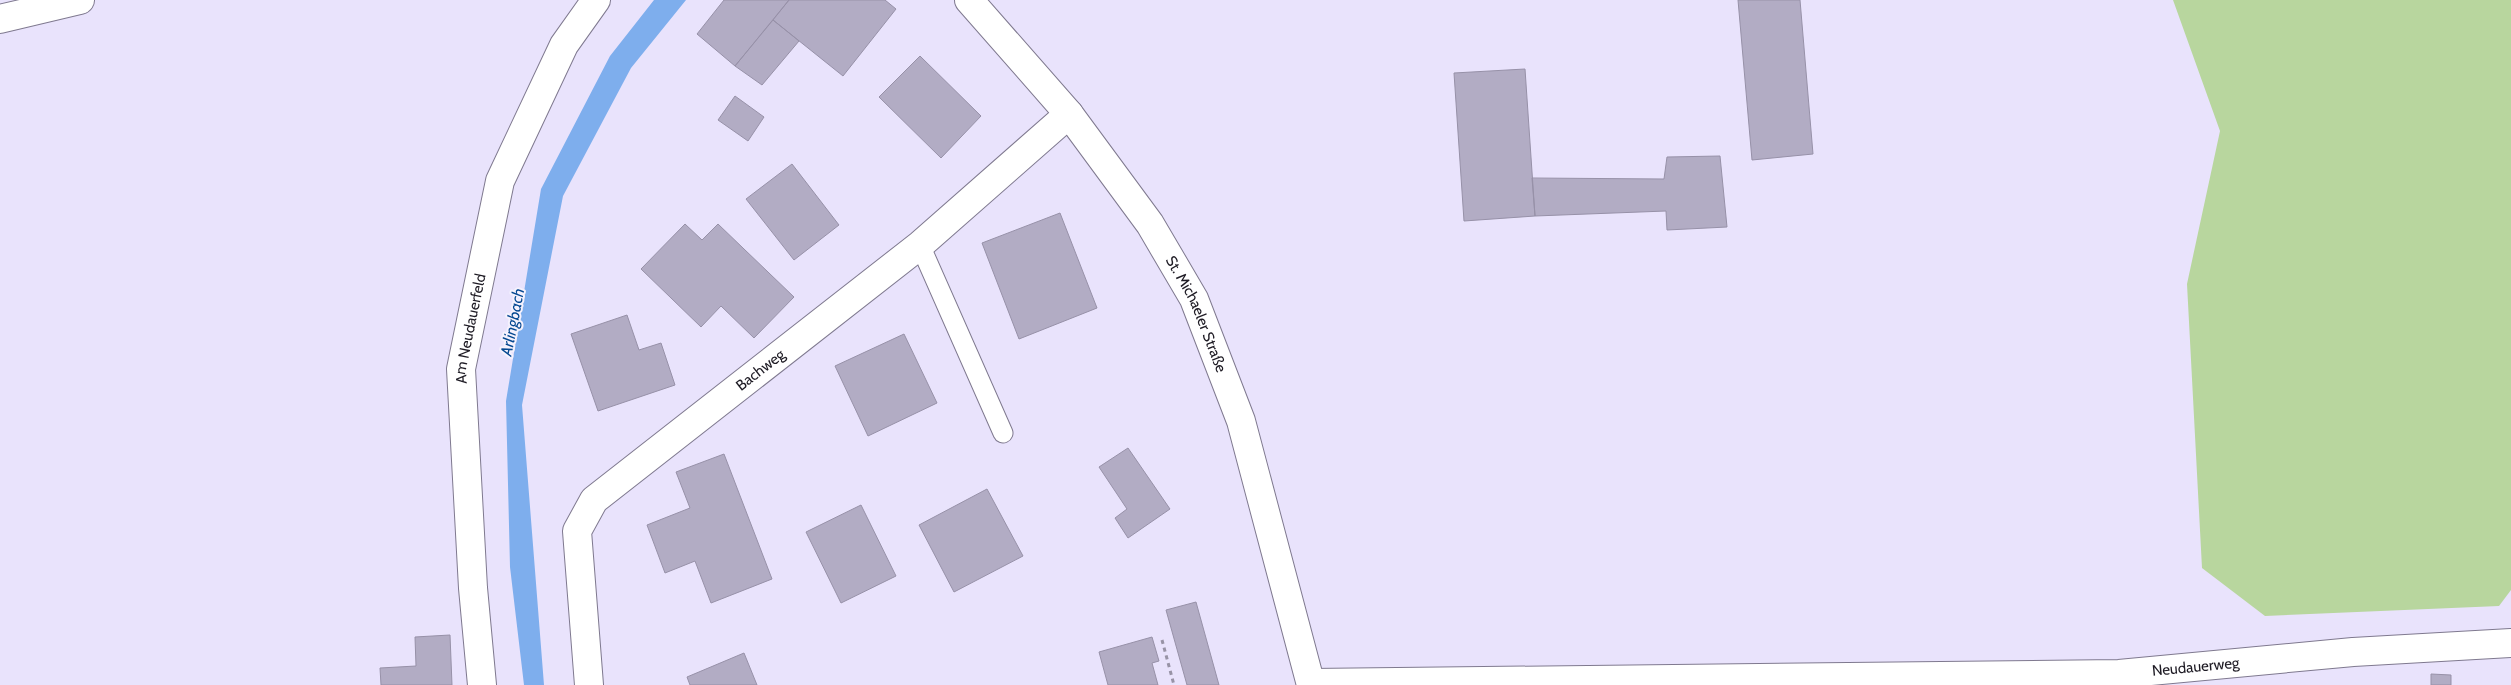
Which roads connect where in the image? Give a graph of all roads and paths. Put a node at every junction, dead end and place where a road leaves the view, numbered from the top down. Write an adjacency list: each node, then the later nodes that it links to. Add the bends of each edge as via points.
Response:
1 (80, 0): 4 (street)
2 (596, 0): 12 (street, Am Neudauerfeld, via 564,45 500,181 461,370 473,588)
3 (969, 0): 5 (street, St. Michaeler Straße)
4 (0, 19)
5 (1069, 114): 6 (street, Bachweg); 11 (street, St. Michaeler Straße, via 1150,224 1194,299 1241,421)
6 (920, 245): 7 (lane); 13 (street, Bachweg, via 594,500 578,531)
7 (1003, 433)
8 (1162, 640): 14 (path)
9 (2511, 642): 10 (street, Neudauerweg, via 2353,652)
10 (2118, 680): 11 (street, Neudauerweg)
11 (1311, 684)
12 (482, 685)
13 (589, 685)
14 (1174, 685)

